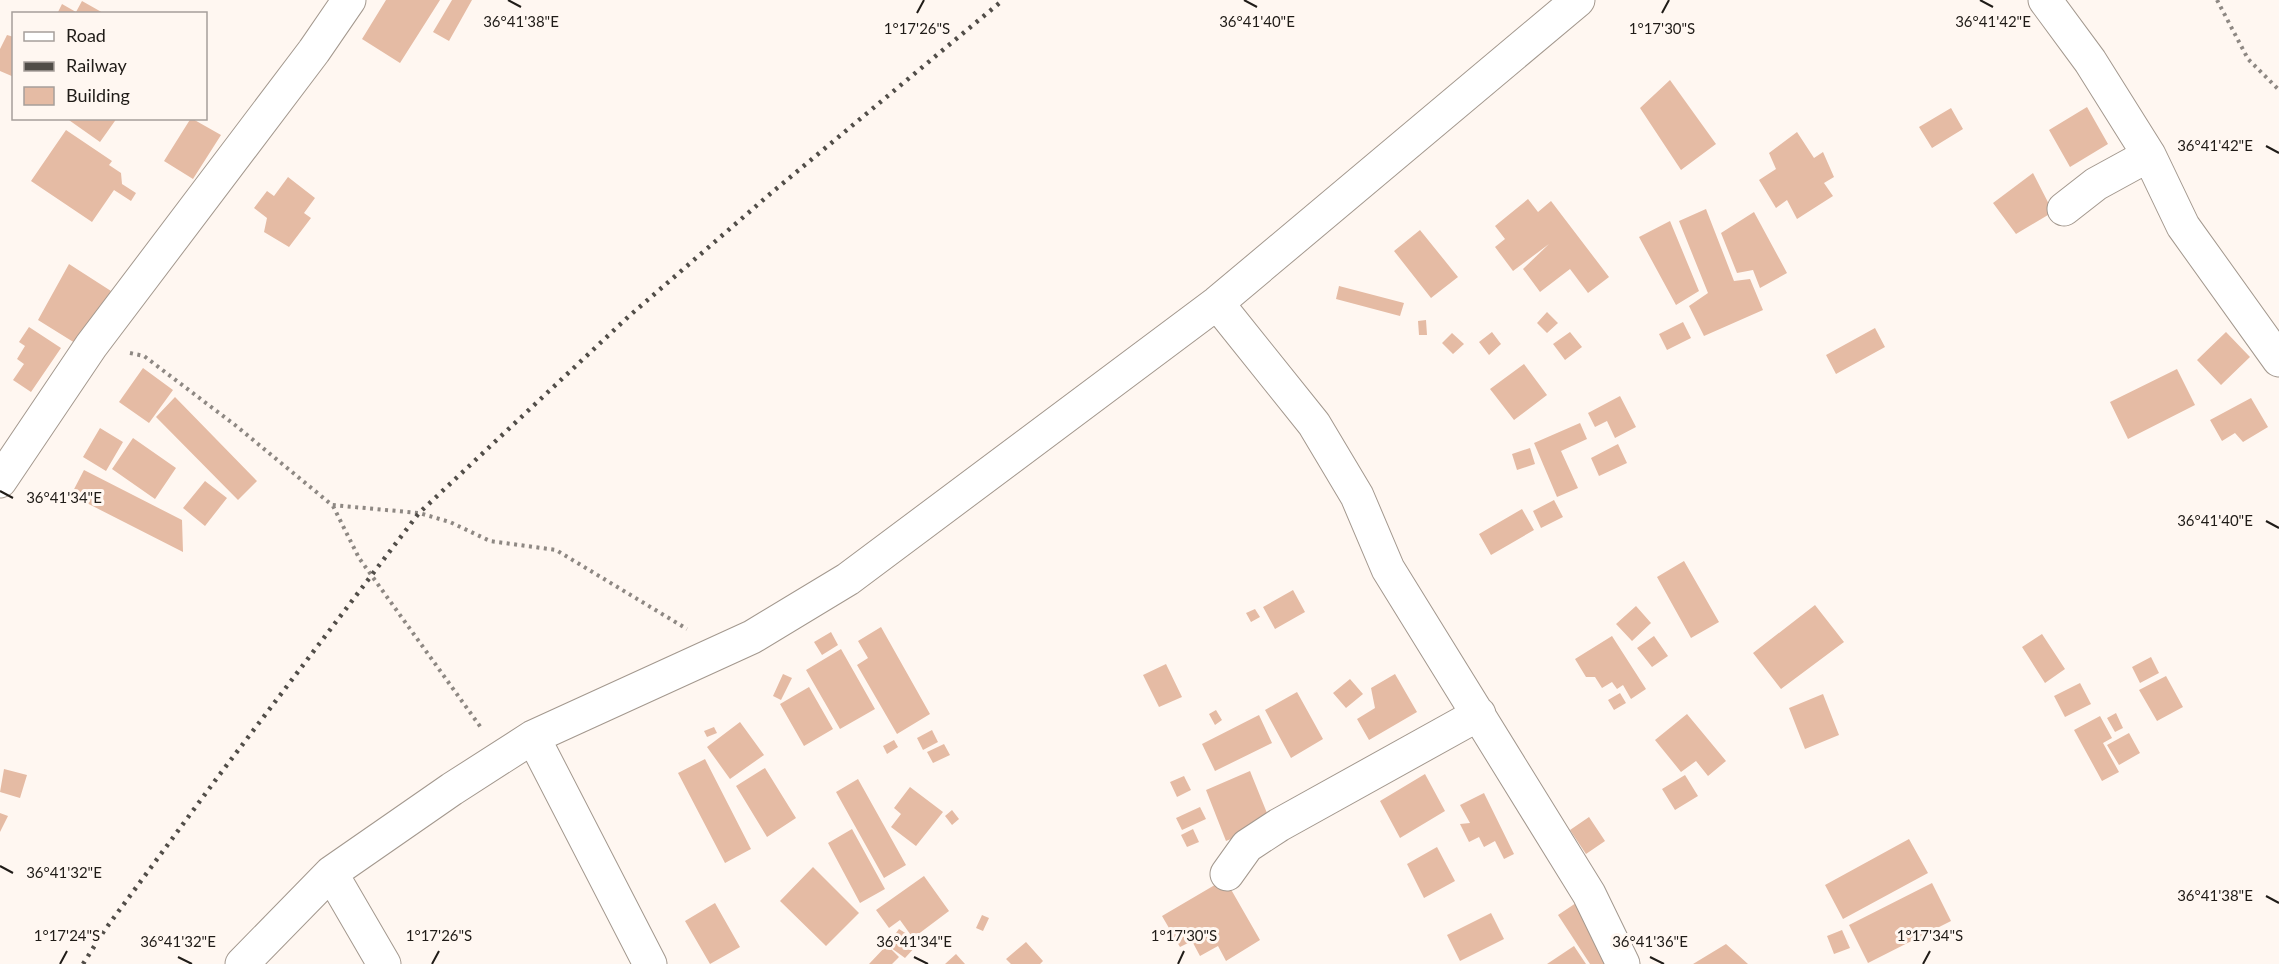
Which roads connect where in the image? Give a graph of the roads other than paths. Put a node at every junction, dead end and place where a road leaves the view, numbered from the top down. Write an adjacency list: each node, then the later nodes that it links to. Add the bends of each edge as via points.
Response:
1 (349, 0): 8 (street, via 91,346)
2 (1578, 0): 6 (street)
3 (2044, 0): 4 (street)
4 (2150, 155): 5 (street, via 2096,184); 7 (street, via 2183,226)
5 (2064, 209)
6 (1217, 303): 9 (street, via 1314,424 1357,496 1389,569); 10 (street, via 848,579 752,637)
7 (2279, 360)
8 (0, 481)
9 (1479, 714): 12 (street, via 1247,846); 16 (street, via 1588,894)
10 (533, 737): 11 (street); 15 (street)
11 (331, 873): 13 (street); 14 (street)
12 (1227, 874)
13 (242, 964)
14 (384, 964)
15 (650, 964)
16 (1623, 964)

